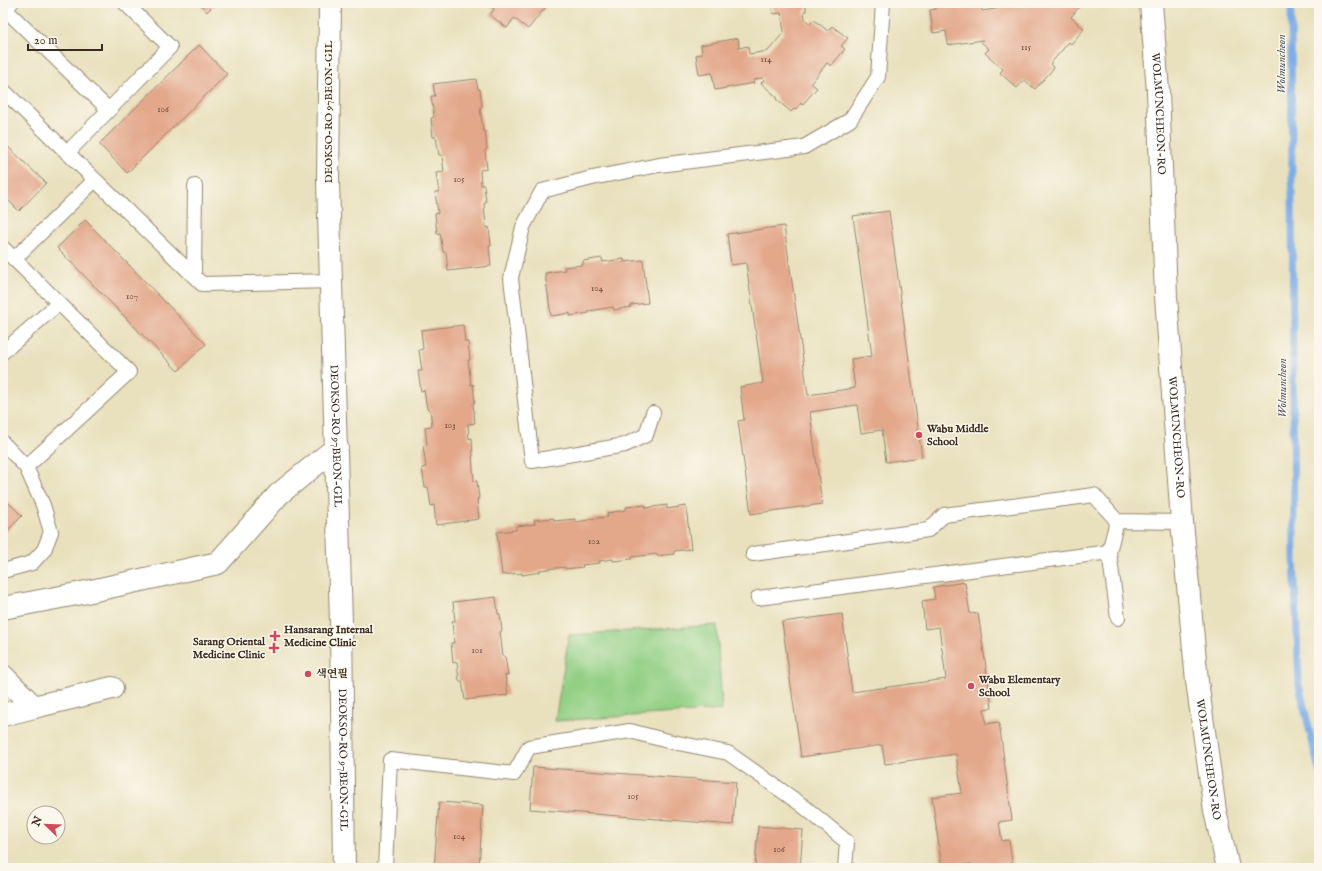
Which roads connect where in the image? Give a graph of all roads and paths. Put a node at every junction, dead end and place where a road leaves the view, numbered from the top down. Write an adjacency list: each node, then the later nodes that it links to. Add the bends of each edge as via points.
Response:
1 (11, 3): 7 (lane, via 5,9)
2 (125, 3): 7 (lane, via 170,47)
3 (330, 3): 14 (street, DEOKSO-RO 97BEON-GIL, via 328,181)
4 (884, 3): 17 (lane, via 878,77 850,120 804,147 660,165 542,191 522,228 511,278 532,461 625,445 646,436)
5 (1151, 3): 22 (street, WOLMUNCHEON-RO, via 1158,91 1166,296)
6 (3, 90): 8 (lane)
7 (109, 110): 8 (lane)
8 (67, 153): 9 (lane)
9 (96, 180): 12 (lane); 13 (lane)
10 (195, 186): 13 (lane)
11 (3, 248): 12 (lane)
12 (14, 259): 15 (lane)
13 (194, 276): 14 (lane, via 202,284)
14 (332, 281): 19 (street, DEOKSO-RO 97BEON-GIL)
15 (59, 303): 16 (lane); 20 (lane, via 129,372)
16 (3, 352)
17 (653, 413)
18 (3, 443): 20 (lane)
19 (337, 447): 27 (street, via 279,494 218,563); 33 (street, DEOKSO-RO 97BEON-GIL)
20 (26, 467): 25 (lane, via 43,505 51,532 44,550 32,563)
21 (1117, 521): 22 (lane); 23 (lane); 24 (lane, via 1094,495 944,515 928,530)
22 (1182, 522): 36 (street, WOLMUNCHEON-RO, via 1197,681 1215,811)
23 (1109, 552): 26 (lane); 28 (lane)
24 (753, 554)
25 (3, 572)
26 (758, 598)
27 (3, 608)
28 (1118, 618)
29 (3, 676): 31 (street)
30 (112, 688): 31 (street)
31 (34, 707): 32 (street)
32 (3, 715)
33 (344, 868)
34 (385, 868): 35 (lane, via 390,760 514,774 529,747 630,731 728,753 802,805 847,842)
35 (845, 868)
36 (1228, 868)

